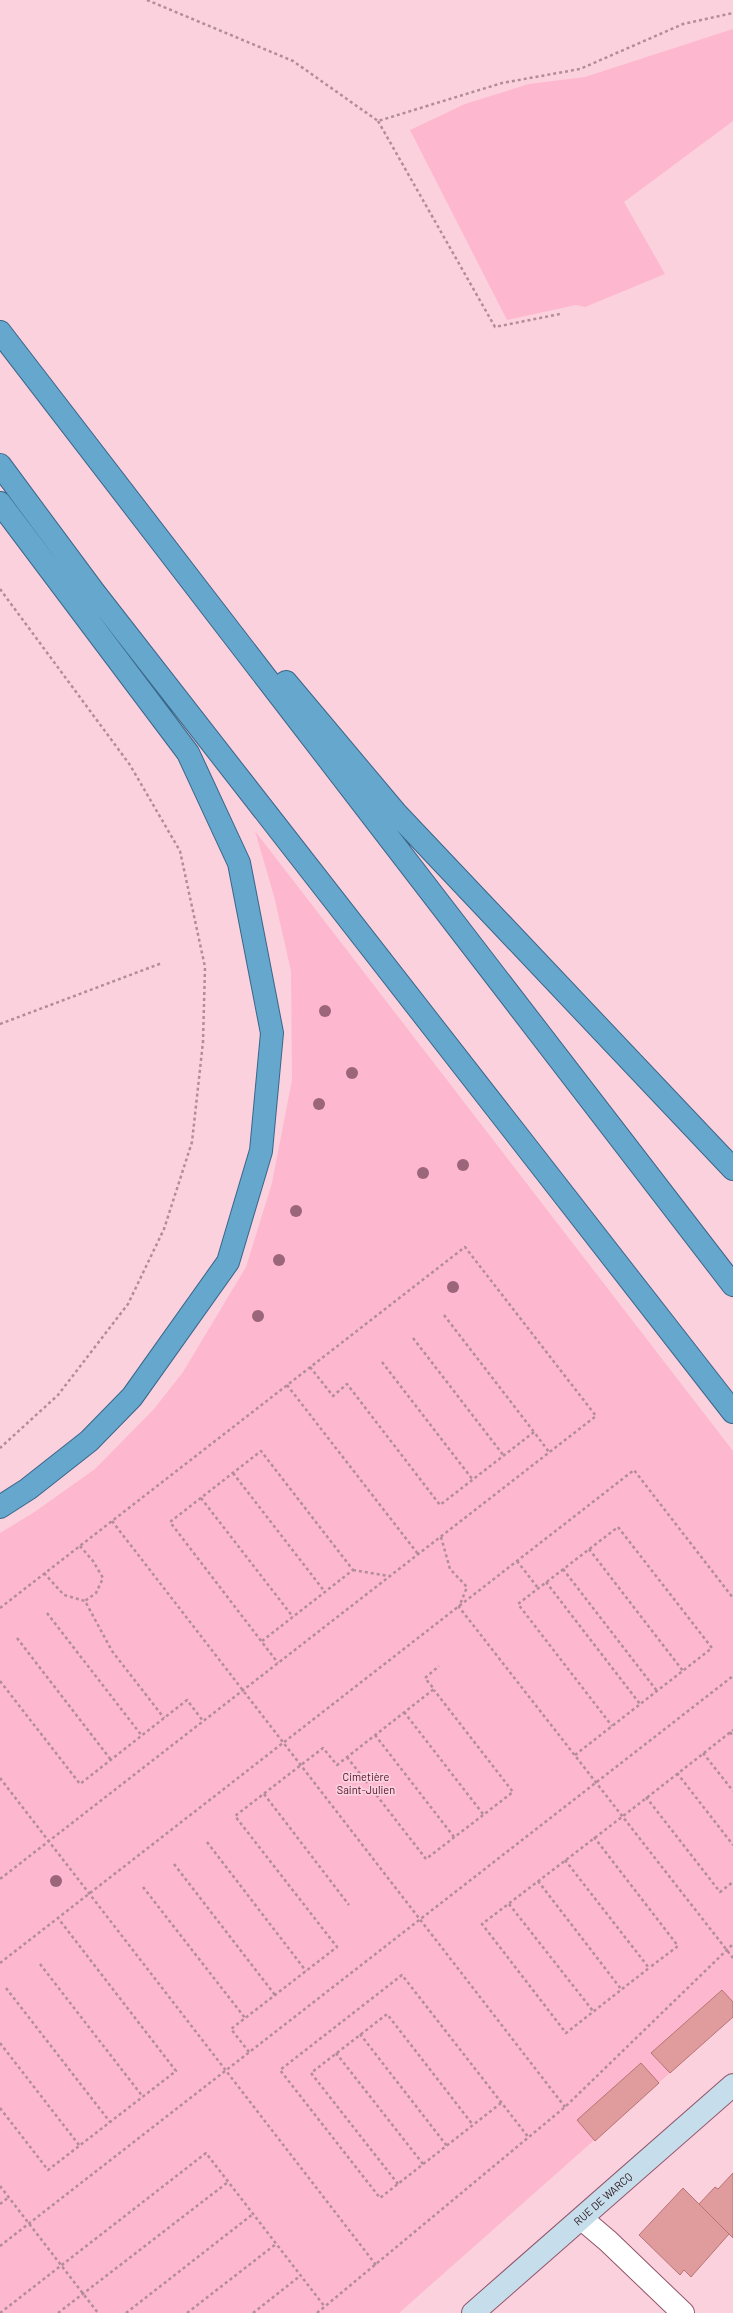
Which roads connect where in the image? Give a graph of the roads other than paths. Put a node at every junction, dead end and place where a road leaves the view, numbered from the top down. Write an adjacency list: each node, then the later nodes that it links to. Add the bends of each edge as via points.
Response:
1 (0, 332): 4 (highway)
2 (0, 465): 7 (highway, via 104,604)
3 (0, 503): 8 (highway, via 188,753 239,863 272,1033 261,1150 228,1262 132,1396 89,1441 28,1489)
4 (141, 518): 5 (highway, via 276,670 396,813); 6 (highway)
5 (733, 1169)
6 (733, 1285)
7 (733, 1412)
8 (0, 1507)
9 (733, 2085): 10 (main road, RUE DE WARCQ)
10 (582, 2219): 11 (main road, RUE DE WARCQ); 12 (street)
11 (474, 2313)
12 (683, 2313)

